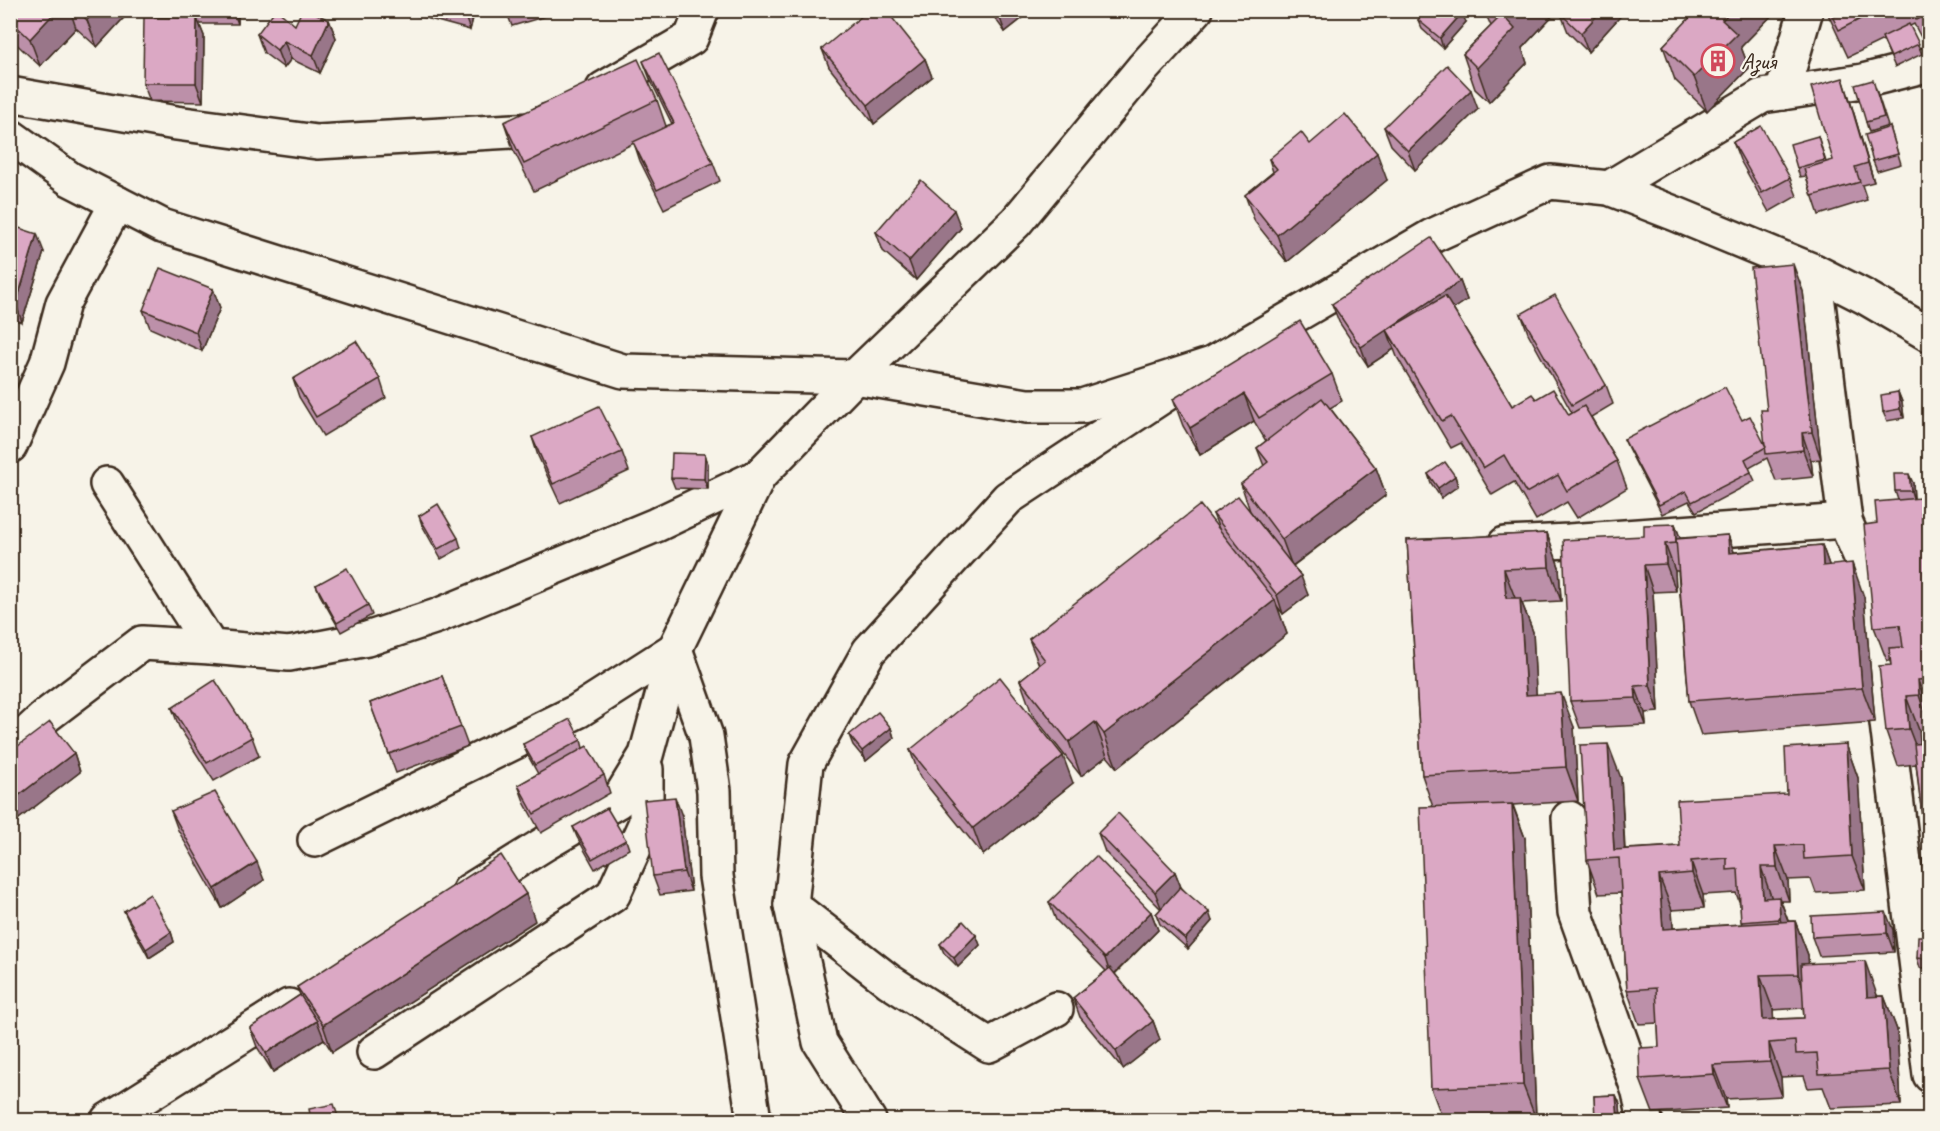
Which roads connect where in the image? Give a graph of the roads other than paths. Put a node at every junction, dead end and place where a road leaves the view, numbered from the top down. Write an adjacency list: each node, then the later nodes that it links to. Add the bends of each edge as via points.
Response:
1 (702, 10): 6 (street, via 691,38 532,130 317,142 176,123)
2 (1196, 10): 13 (street, via 1016,222)
3 (1806, 10): 5 (street)
4 (1929, 64): 5 (street, via 1863,81)
5 (1782, 93): 8 (street, via 1762,96)
6 (10, 94)
7 (10, 136): 9 (street, via 70,179)
8 (1609, 188): 10 (street); 12 (street, via 1550,182 1431,237)
9 (117, 203): 13 (street, via 162,226 623,370); 14 (street, via 63,303 46,363)
10 (1814, 271): 11 (street); 17 (street)
11 (1929, 335)
12 (1212, 364): 13 (street, via 1082,406 1027,406); 25 (street, via 1008,498 868,651 806,764)
13 (855, 377): 15 (street)
14 (10, 446)
15 (759, 476): 19 (street, via 656,525 437,616 367,639 290,654); 20 (street)
16 (106, 484): 19 (street)
17 (1845, 520): 18 (street, via 1570,553); 27 (street, via 1869,576)
18 (1477, 545)
19 (211, 647): 21 (street, via 142,643 47,715)
20 (675, 649): 22 (street); 24 (street, via 578,711); 33 (street, via 706,736 714,791 716,876)
21 (10, 749)
22 (646, 755): 26 (street, via 618,801); 30 (street, via 646,822 613,895)
23 (1569, 818): 35 (street, via 1575,912 1639,1092)
24 (315, 840)
25 (791, 905): 29 (street, via 889,981 989,1045); 34 (street, via 820,1042)
26 (446, 906)
27 (1923, 984): 31 (street)
28 (317, 987): 32 (street)
29 (1056, 1009)
30 (374, 1052)
31 (1929, 1075)
32 (108, 1120)
33 (754, 1120)
34 (869, 1120)
35 (1645, 1120)

